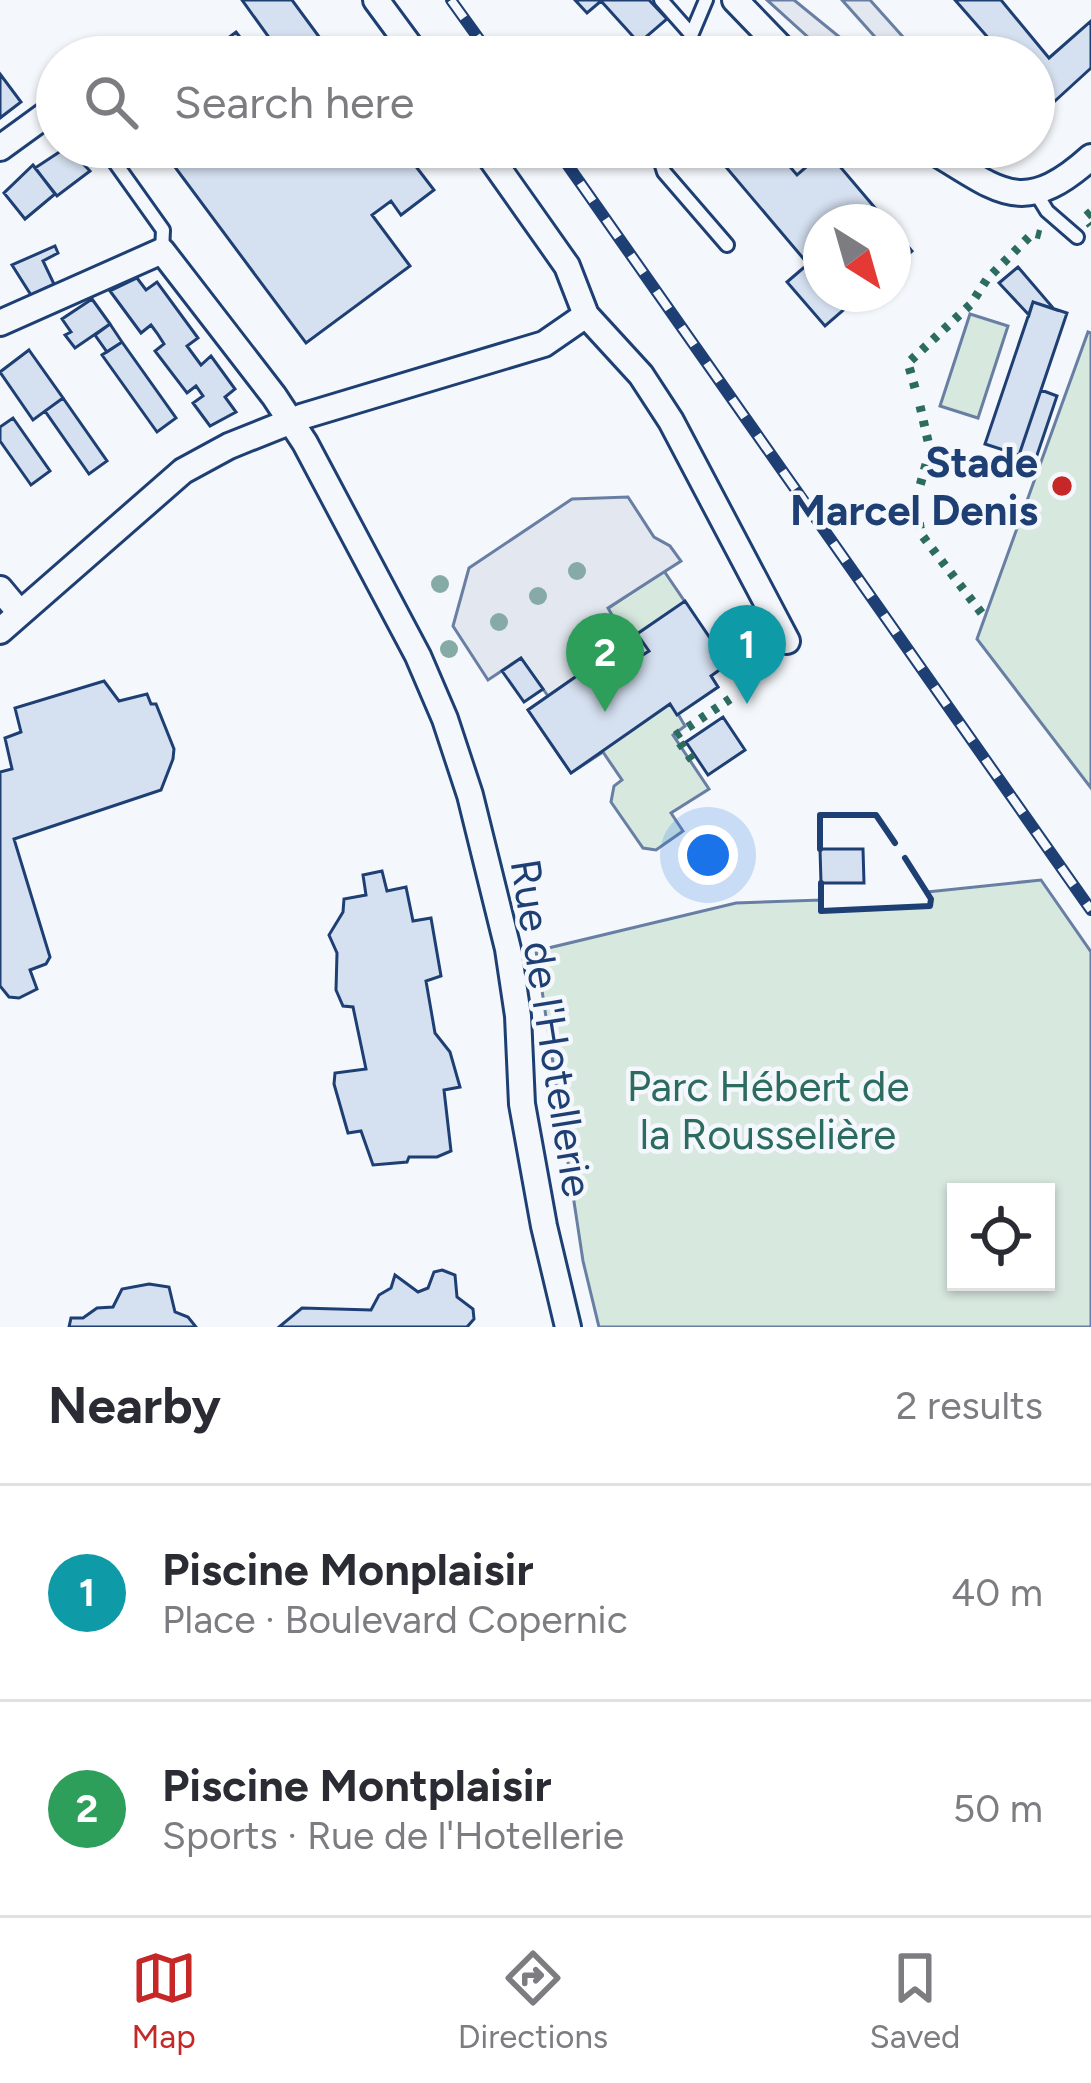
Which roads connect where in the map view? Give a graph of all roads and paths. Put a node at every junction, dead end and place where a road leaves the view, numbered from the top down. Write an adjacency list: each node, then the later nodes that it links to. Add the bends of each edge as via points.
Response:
1 (376, 0): 6 (street)
2 (661, 0): 5 (lane)
3 (706, 0): 5 (lane)
4 (735, 0): 7 (street)
5 (691, 34)
6 (403, 36)
7 (770, 36)
8 (36, 123): 9 (street)
9 (0, 148)
10 (1091, 158): 15 (street)
11 (119, 168): 18 (lane, via 164,230)
12 (498, 168): 19 (street, via 567,266)
13 (663, 168): 17 (lane)
14 (964, 168): 15 (street, via 1010,194)
15 (1036, 194): 16 (lane)
16 (1077, 237)
17 (728, 245)
18 (162, 251): 20 (street); 21 (street, Rue de l'Hotellerie)
19 (586, 314): 21 (street, via 544,344); 25 (street, via 671,421)
20 (0, 323)
21 (291, 421): 23 (street, via 183,472); 26 (street, Rue de l'Hotellerie, via 418,656 470,795 508,949 522,1104)
22 (0, 589): 23 (street)
23 (20, 613): 24 (street)
24 (0, 631)
25 (787, 641)
26 (568, 1327)

